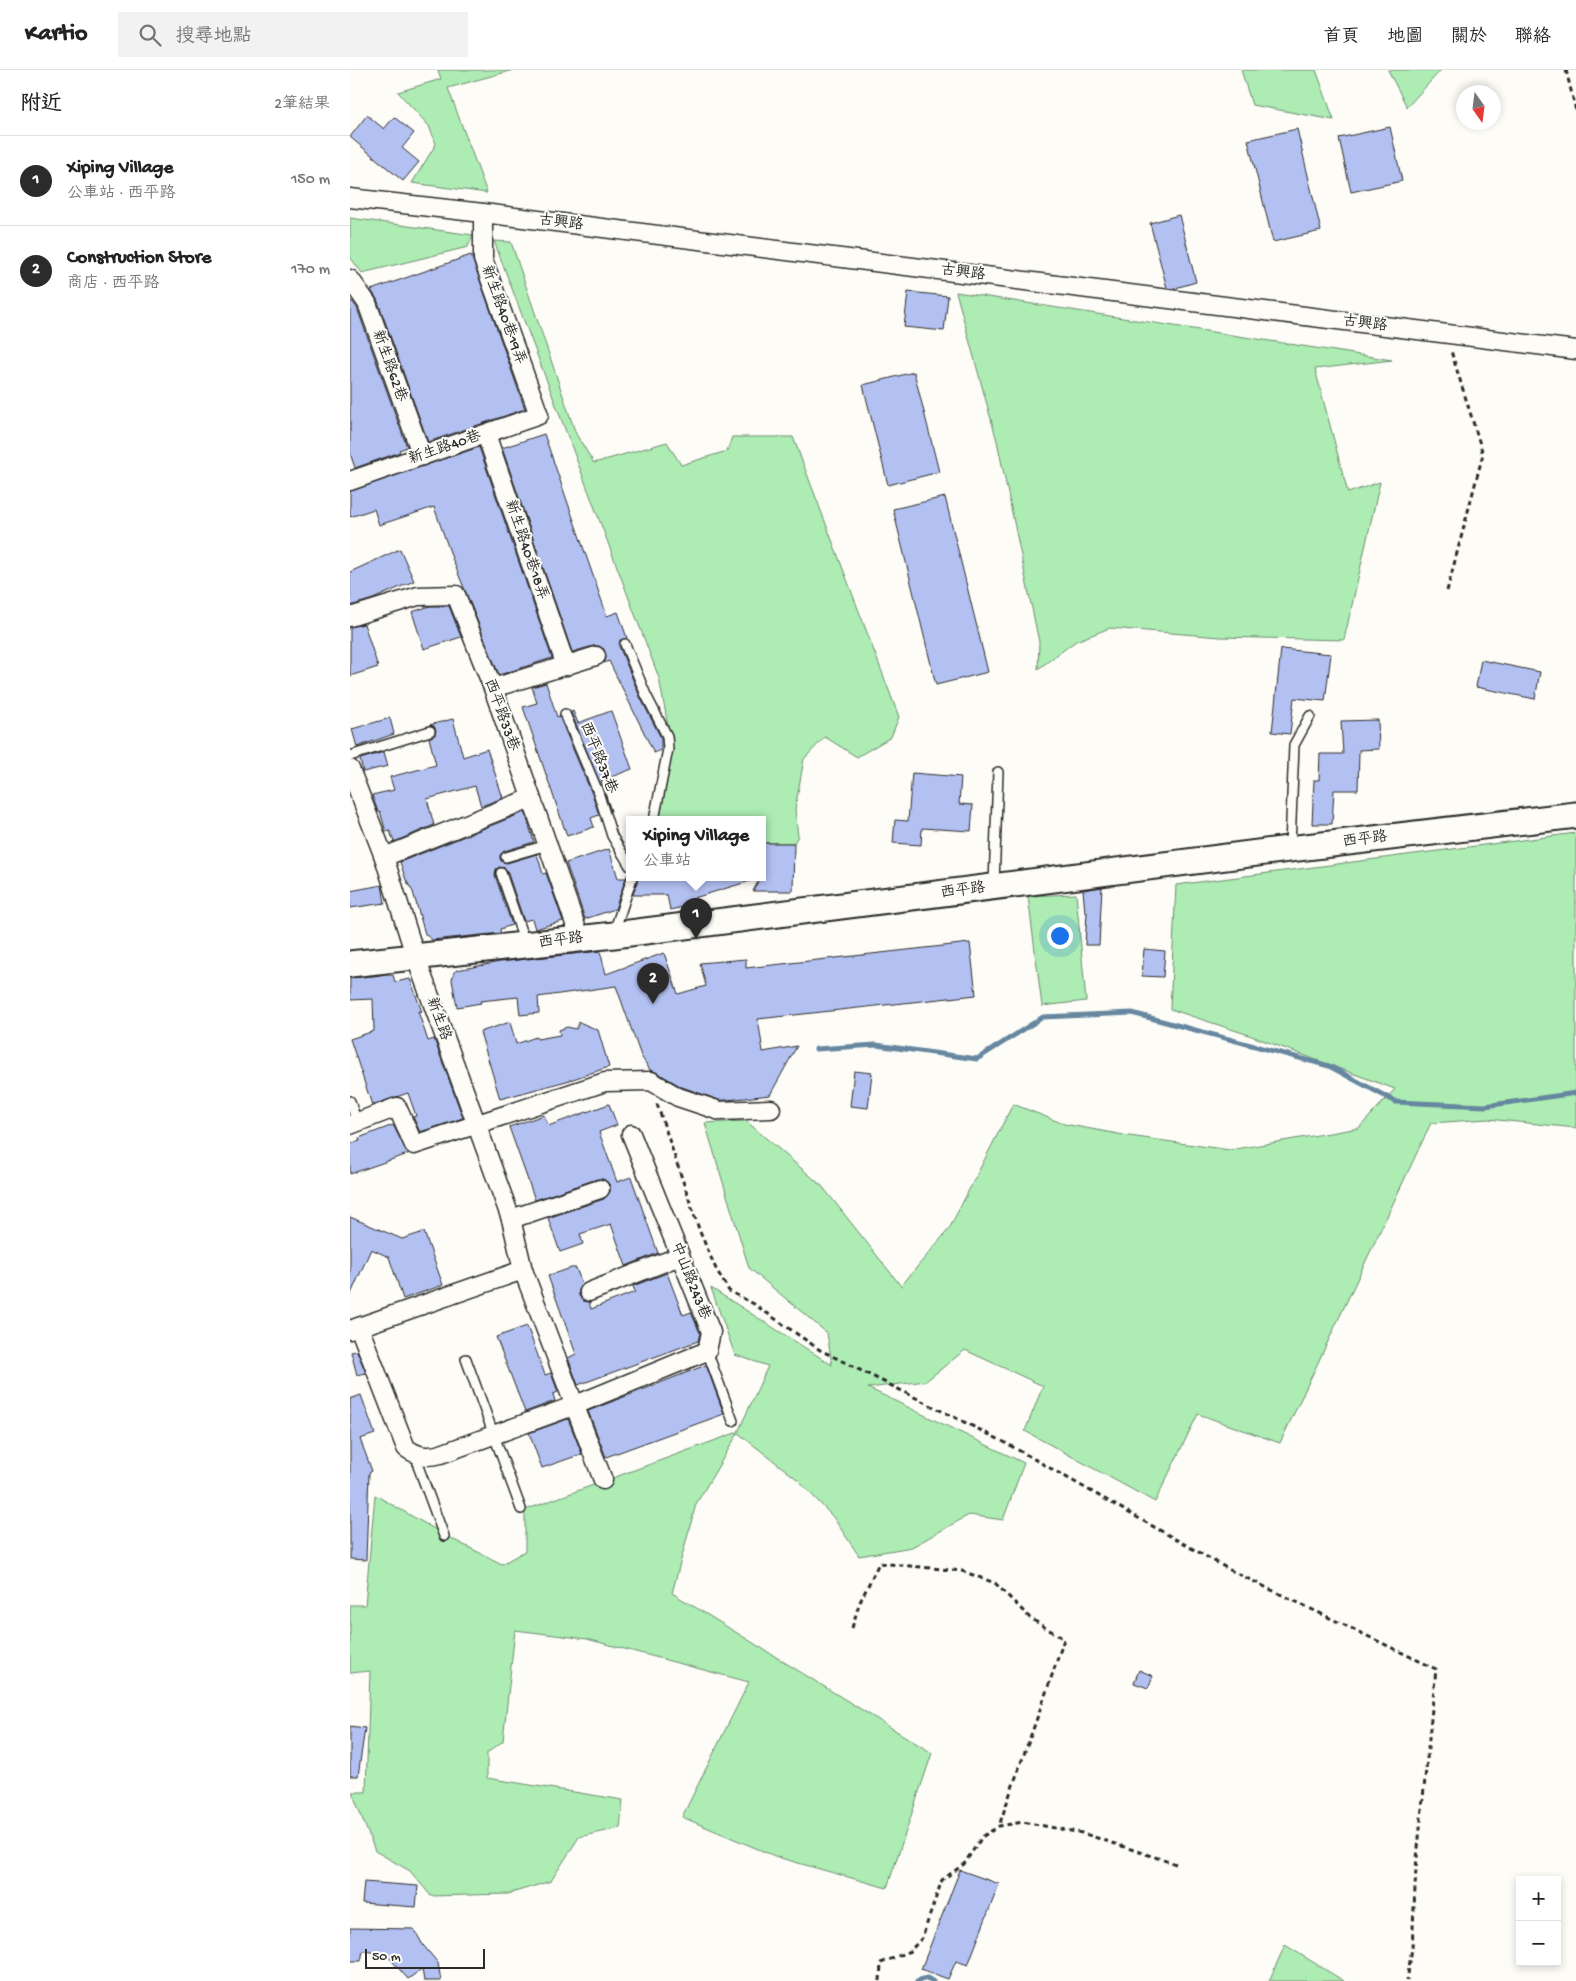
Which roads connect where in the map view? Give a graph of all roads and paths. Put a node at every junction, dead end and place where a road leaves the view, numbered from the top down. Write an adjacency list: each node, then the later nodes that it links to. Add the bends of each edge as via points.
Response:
1 (1566, 70): 2 (path)
2 (1576, 111)
3 (350, 198): 4 (street, 古興路)
4 (483, 213): 6 (street, 古興路); 8 (street, 新生路40巷19弄, via 483,259)
5 (352, 287): 10 (street, 新生路62巷, via 367,303)
6 (1446, 334): 7 (street, 古興路); 12 (path, via 1483,454)
7 (1576, 350)
8 (539, 415): 9 (street, 新生路40巷)
9 (486, 434): 10 (street, 新生路40巷); 16 (street, 新生路40巷18弄)
10 (422, 456): 11 (street, 新生路40巷)
11 (350, 482)
12 (1447, 592)
13 (350, 617): 17 (street, 西平路33巷, via 418,596 456,595)
14 (625, 644): 25 (lane, via 667,736 668,749)
15 (596, 656): 16 (street)
16 (566, 666): 17 (street)
17 (492, 688): 23 (street, 西平路33巷)
18 (565, 714): 30 (lane, 西平路37巷, via 598,792 612,836)
19 (1310, 716): 27 (lane, via 1294,745)
20 (430, 731): 21 (lane)
21 (350, 767): 28 (street, 新生路)
22 (998, 772): 33 (lane)
23 (530, 798): 26 (street, 西平路33巷); 28 (street)
24 (1576, 815): 27 (main road, 西平路)
25 (655, 816)
26 (547, 845): 29 (lane); 35 (street, 西平路33巷)
27 (1290, 849): 33 (main road, 西平路)
28 (384, 857): 37 (street, 新生路)
29 (506, 857)
30 (626, 859)
31 (501, 873): 36 (lane)
32 (631, 881): 34 (lane)
33 (994, 887): 34 (main road, 西平路)
34 (614, 935): 35 (main road, 西平路)
35 (580, 938): 36 (main road, 西平路)
36 (526, 945): 37 (main road, 西平路)
37 (416, 958): 38 (main road, 西平路); 43 (street, 新生路)
38 (350, 964)
39 (651, 1081): 41 (street, via 678,1097 720,1111); 43 (street, via 604,1082); 64 (path, via 700,1232 729,1291 754,1304 820,1350 1004,1442 1230,1570 1436,1669)
40 (350, 1101): 42 (lane)
41 (771, 1110)
42 (353, 1124): 43 (street, via 397,1107 414,1145)
43 (477, 1125): 46 (street, 新生路)
44 (631, 1134): 47 (street, 中山路243巷)
45 (600, 1189): 46 (street)
46 (511, 1219): 48 (street, 新生路)
47 (680, 1256): 49 (street); 51 (street, 中山路243巷, via 711,1332)
48 (523, 1270): 50 (street); 53 (street)
49 (589, 1292)
50 (354, 1328): 56 (street, via 406,1448)
51 (707, 1351): 53 (street); 54 (lane)
52 (466, 1358): 55 (lane)
53 (573, 1406): 55 (street); 57 (street)
54 (734, 1421)
55 (493, 1434): 56 (street, via 434,1456); 58 (lane)
56 (420, 1455): 59 (lane, via 418,1466)
57 (603, 1480)
58 (521, 1509)
59 (444, 1536)
60 (852, 1628): 61 (path, via 859,1604 880,1563 962,1572 995,1583 1030,1618 1064,1639)
61 (999, 1826): 62 (path, via 1023,1822 1082,1833); 63 (path, via 982,1837 964,1864 942,1880 922,1938 910,1951 881,1963)
62 (1176, 1864)
63 (880, 1981)
64 (1407, 1981)

